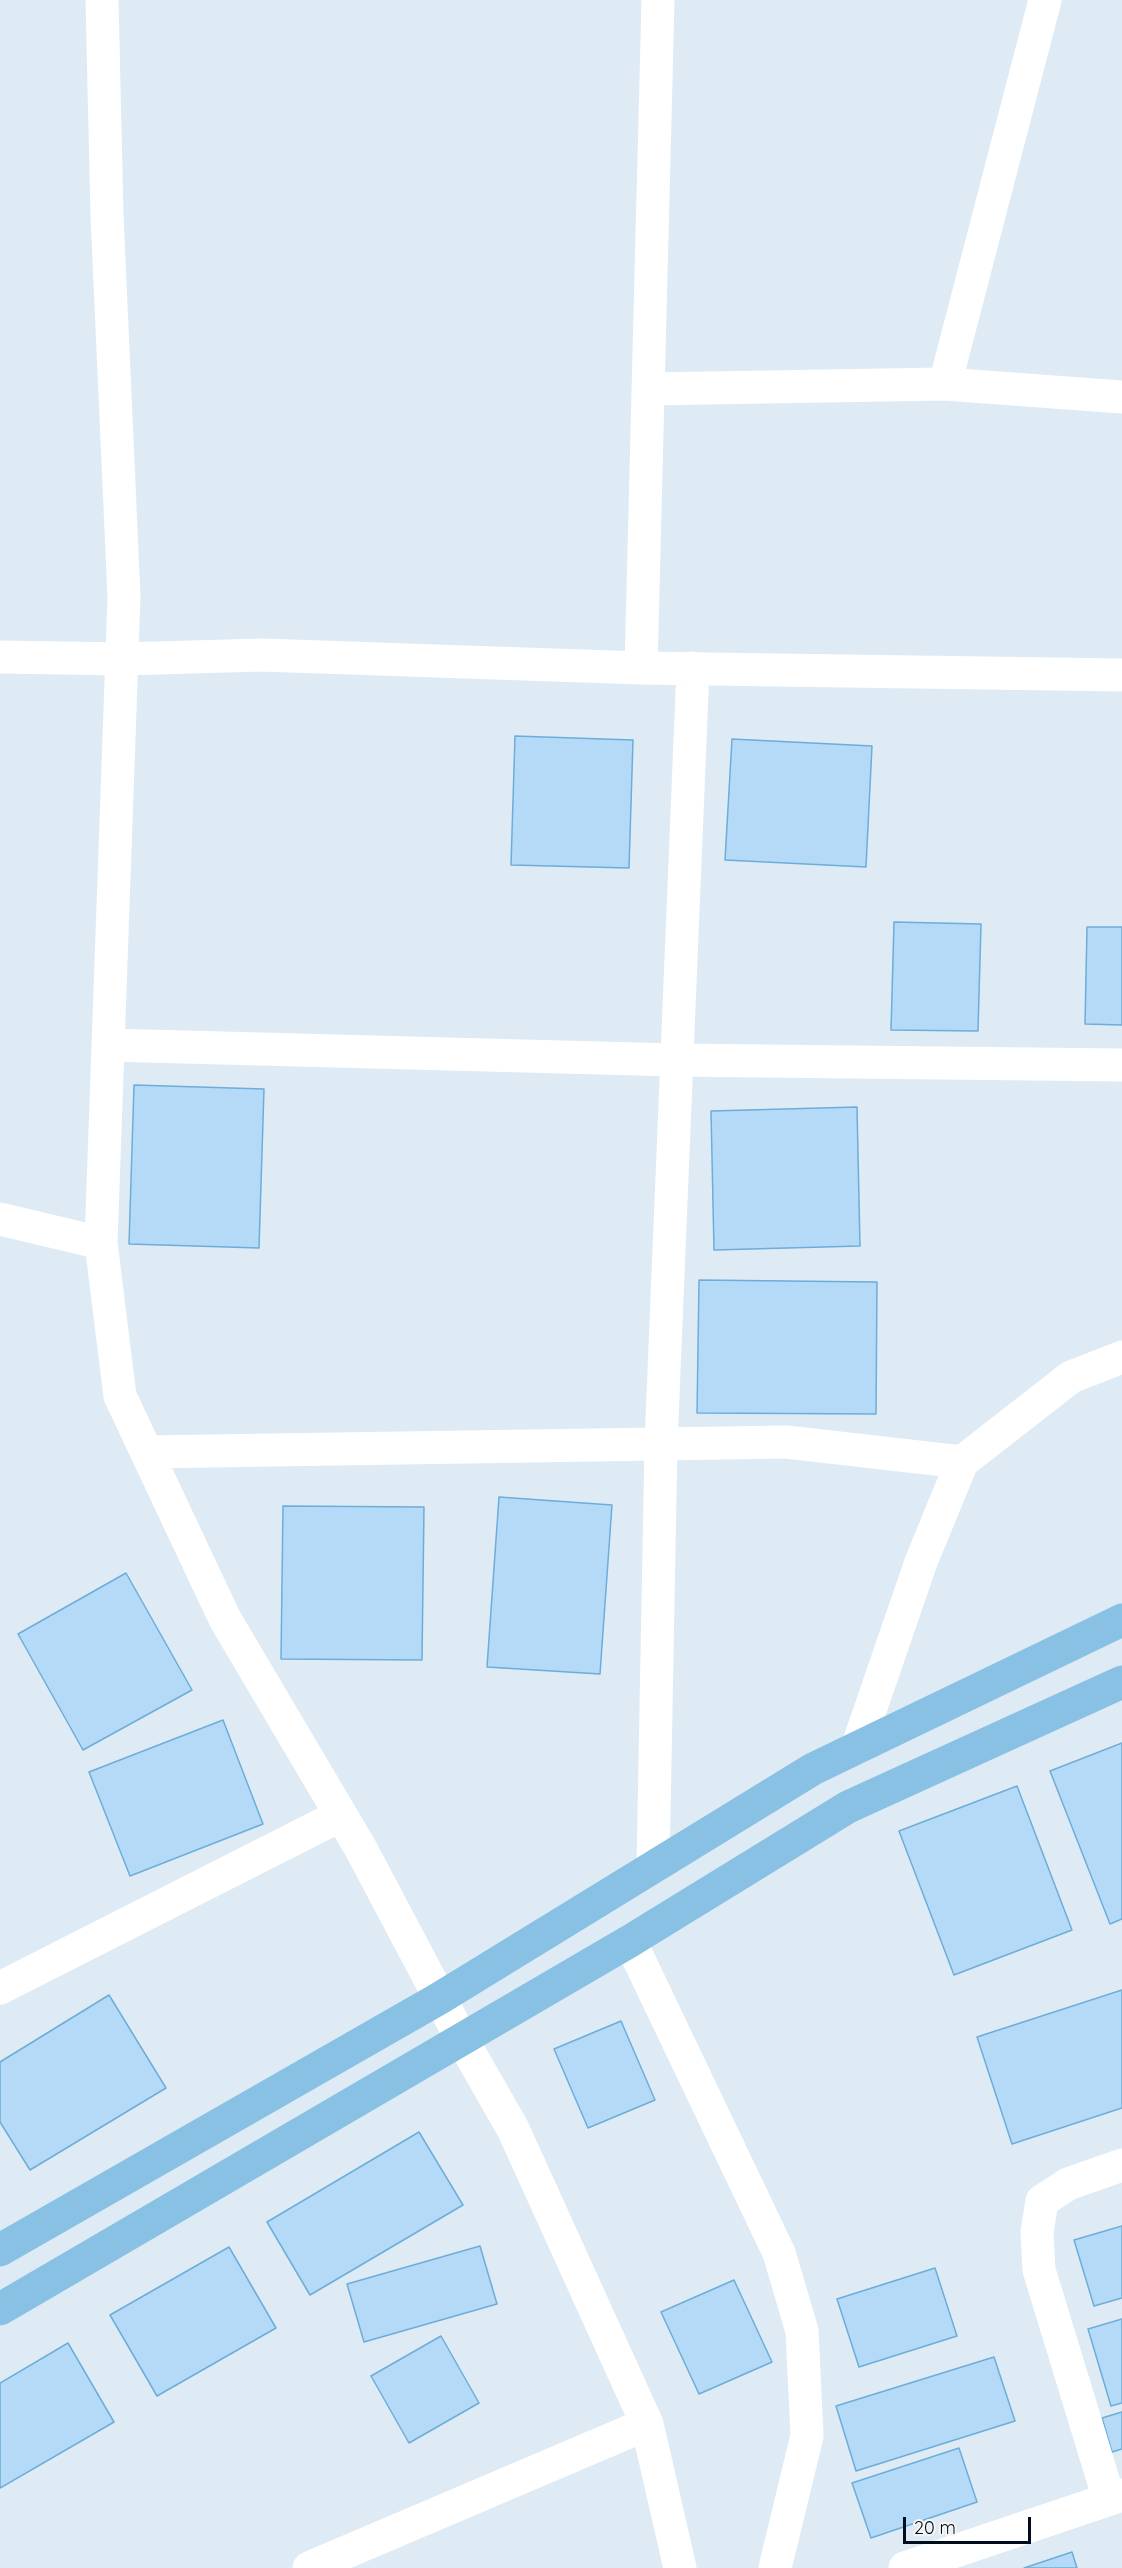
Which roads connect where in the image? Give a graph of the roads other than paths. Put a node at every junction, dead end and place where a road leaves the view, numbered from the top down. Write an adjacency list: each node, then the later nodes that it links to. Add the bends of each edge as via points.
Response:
1 (102, 0): 8 (street, via 124,597)
2 (658, 0): 5 (street)
3 (1046, 0): 4 (street)
4 (945, 384): 5 (street); 6 (street)
5 (648, 389): 9 (street)
6 (1122, 397)
7 (0, 657): 8 (street)
8 (122, 659): 9 (street, via 262,655); 12 (street)
9 (641, 668): 10 (street)
10 (693, 668): 11 (street); 13 (street)
11 (1122, 675)
12 (109, 1045): 13 (street); 16 (street)
13 (675, 1060): 14 (street); 18 (street)
14 (1122, 1065)
15 (0, 1219): 16 (street)
16 (101, 1244): 19 (street, via 120,1396)
17 (1122, 1357): 20 (street, via 1071,1377)
18 (661, 1444): 19 (street); 20 (street, via 786,1442); 25 (street)
19 (146, 1452): 24 (street, via 225,1620)
20 (962, 1462): 23 (street, via 921,1562)
21 (1122, 1620): 23 (main road)
22 (1122, 1682): 26 (main road, via 848,1807)
23 (857, 1748): 25 (main road, via 813,1769)
24 (341, 1815): 27 (street); 28 (street)
25 (653, 1867): 28 (main road)
26 (630, 1941): 29 (main road); 37 (street, via 779,2253 802,2331 807,2436)
27 (0, 1988)
28 (440, 1998): 29 (street); 31 (main road)
29 (460, 2038): 32 (main road); 33 (street, via 513,2129)
30 (1122, 2165): 34 (street, via 1068,2184 1042,2201 1036,2232 1038,2270)
31 (0, 2250)
32 (0, 2309)
33 (647, 2424): 35 (street); 36 (street)
34 (1116, 2497): 38 (street)
35 (309, 2568)
36 (680, 2568)
37 (775, 2568)
38 (905, 2568)

